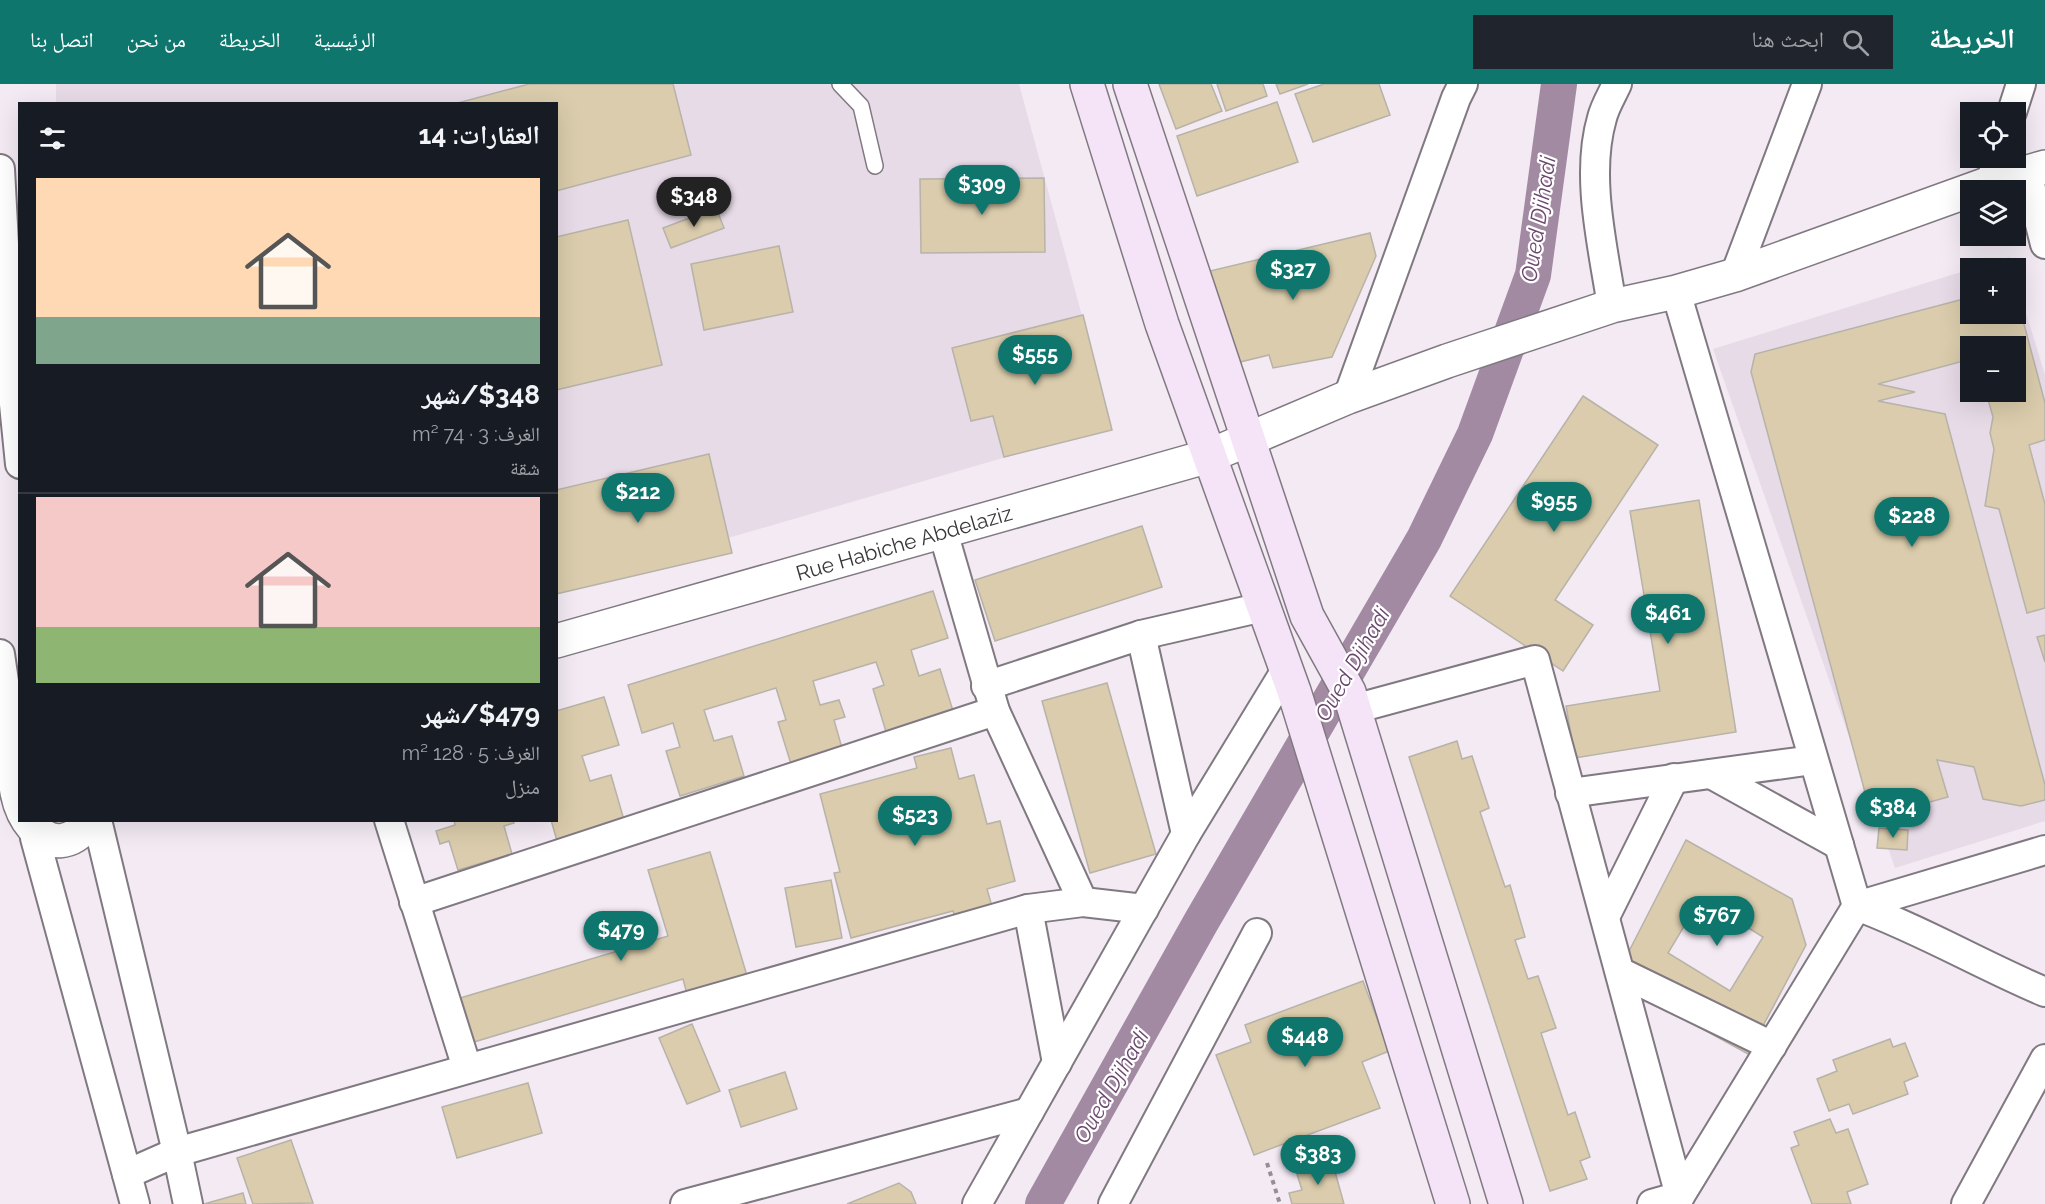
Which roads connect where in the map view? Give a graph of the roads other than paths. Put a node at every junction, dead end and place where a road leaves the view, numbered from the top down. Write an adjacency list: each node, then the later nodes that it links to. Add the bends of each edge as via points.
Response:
1 (840, 84): 9 (lane, via 861,106)
2 (1087, 84): 20 (main road, via 1162,324)
3 (1130, 84): 18 (main road)
4 (1617, 84): 16 (street, via 1602,117 1596,150 1596,200)
5 (1807, 84): 14 (street)
6 (2021, 84): 8 (street)
7 (1456, 89): 17 (street)
8 (2015, 102)
9 (875, 166)
10 (0, 169): 19 (street)
11 (1994, 170): 12 (street, Rue Habiche Abdelaziz); 14 (street, Rue Habiche Abdelaziz)
12 (2036, 170): 13 (street)
13 (2045, 244)
14 (1735, 275): 15 (street, Rue Habiche Abdelaziz)
15 (1676, 292): 16 (street, Rue Habiche Abdelaziz); 30 (street)
16 (1612, 306): 17 (street, Rue Habiche Abdelaziz)
17 (1348, 397): 18 (street, Rue Habiche Abdelaziz)
18 (1248, 438): 20 (street, Rue Habiche Abdelaziz); 28 (main road, via 1307,616)
19 (18, 444)
20 (1209, 456): 21 (street, Rue Habiche Abdelaziz); 22 (main road)
21 (943, 532): 24 (street, Rue Habiche Abdelaziz); 27 (street)
22 (1263, 607): 23 (street); 26 (main road)
23 (1141, 635): 27 (street); 38 (street)
24 (558, 640)
25 (0, 654): 29 (street)
26 (1290, 681): 38 (street); 64 (main road)
27 (990, 698): 42 (street); 43 (street)
28 (1352, 701): 33 (street, via 1535,660); 65 (main road)
29 (15, 755): 34 (street, via 0,780)
30 (1813, 760): 31 (street); 40 (street)
31 (1711, 774): 32 (street); 40 (street)
32 (1674, 778): 33 (street); 47 (street)
33 (1570, 793): 47 (street)
34 (0, 803): 39 (street, via 7,818)
35 (88, 822): 39 (street, via 63,839)
36 (97, 822): 56 (street)
37 (390, 822): 42 (street)
38 (1186, 834): 46 (street)
39 (35, 838): 57 (street)
40 (1839, 845): 44 (street)
41 (2045, 850): 44 (street)
42 (414, 902): 54 (street)
43 (1083, 902): 45 (street); 46 (street)
44 (1857, 906): 50 (street); 51 (street)
45 (1028, 909): 53 (street); 54 (street)
46 (1144, 909): 53 (street)
47 (1605, 917): 49 (street)
48 (1257, 933): 63 (street)
49 (1620, 972): 51 (street); 58 (street)
50 (2045, 992)
51 (1772, 1046): 58 (street)
52 (2045, 1059): 67 (street)
53 (1057, 1063): 55 (street)
54 (466, 1068): 56 (street)
55 (1029, 1112): 61 (street); 62 (street)
56 (177, 1152): 57 (street); 60 (street)
57 (127, 1174): 59 (street)
58 (1680, 1196): 66 (street)
59 (135, 1204)
60 (188, 1204)
61 (685, 1204)
62 (977, 1204)
63 (1113, 1204)
64 (1453, 1204)
65 (1506, 1204)
66 (1652, 1204)
67 (1966, 1204)

